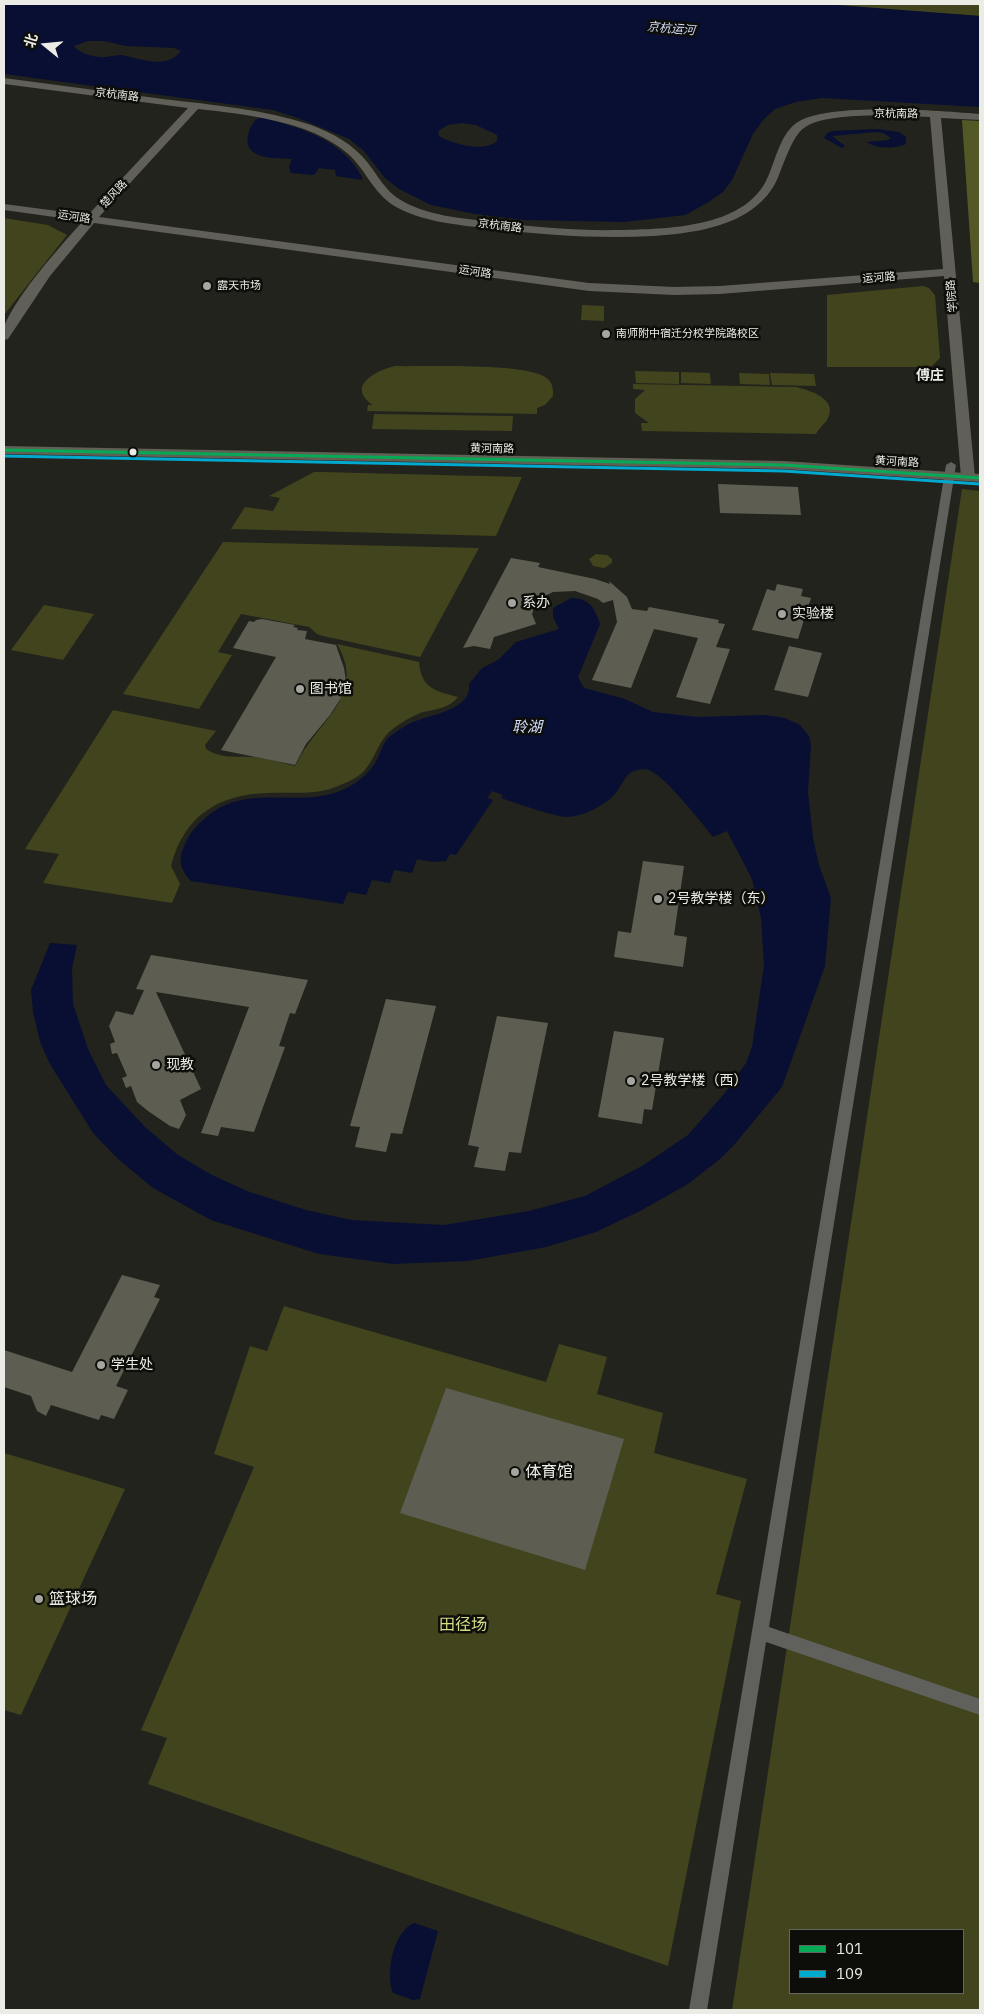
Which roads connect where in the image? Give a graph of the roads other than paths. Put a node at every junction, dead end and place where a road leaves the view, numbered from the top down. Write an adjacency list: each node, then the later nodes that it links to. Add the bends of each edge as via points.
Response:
1 (4, 81): 2 (street, 京杭南路)
2 (195, 106): 3 (street, 京杭南路, via 263,116 327,135 342,142 362,162 380,190 394,200 435,216 537,230 637,233 704,225 735,216 756,203 768,188 792,135 799,125 812,119 842,114); 6 (street, 楚风路)
3 (935, 115): 4 (street, 京杭南路); 7 (street, 学院路)
4 (980, 117)
5 (4, 207): 6 (street, 运河路)
6 (91, 219): 7 (street, 运河路, via 539,281 625,289 720,290); 8 (street, 楚风路, via 30,296)
7 (950, 272): 12 (street, 学院路)
8 (4, 336)
9 (4, 442): 11 (main road, 黄河南路, via 785,456)
10 (4, 450): 11 (main road, 黄河南路)
11 (951, 470): 12 (main road, 黄河南路); 13 (street)
12 (974, 472)
13 (760, 1632): 14 (street); 15 (street)
14 (980, 1707)
15 (698, 2010)

